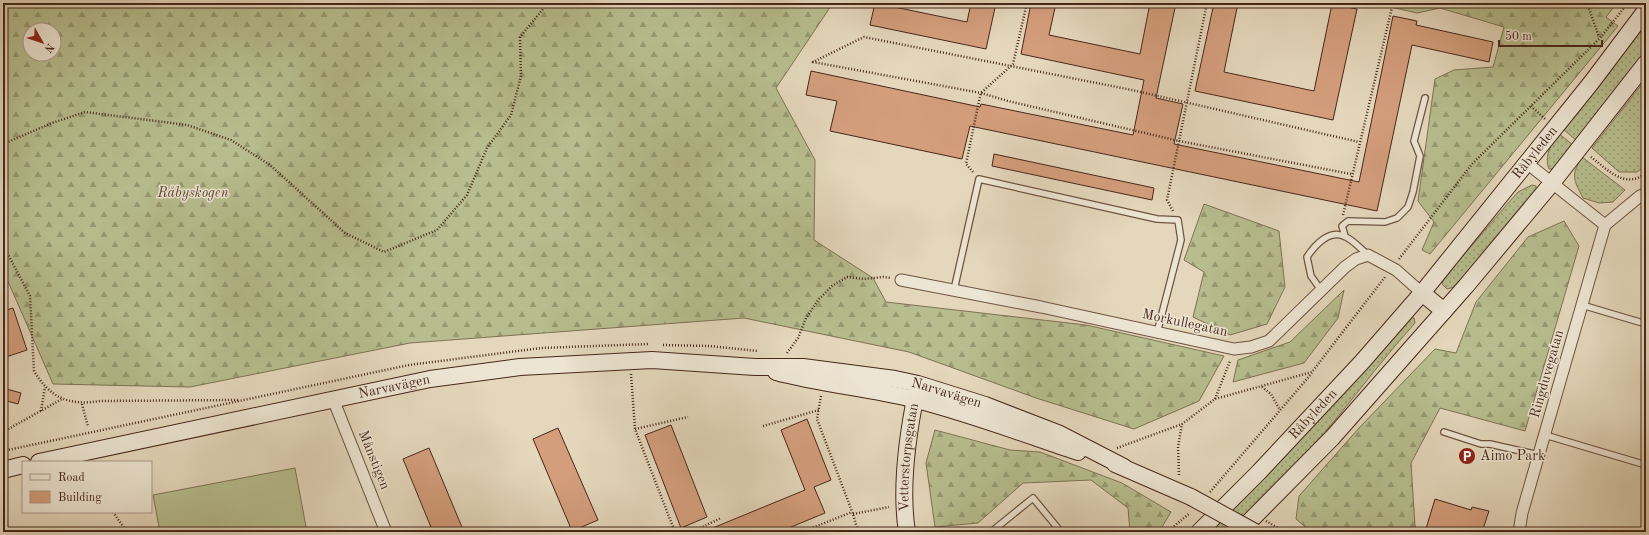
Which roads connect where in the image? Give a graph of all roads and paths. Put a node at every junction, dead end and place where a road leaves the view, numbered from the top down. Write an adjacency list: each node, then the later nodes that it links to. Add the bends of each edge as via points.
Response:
1 (548, 3): 15 (path, via 520,37 521,76 511,115 487,148 466,195 437,230 384,252 345,233 270,165 231,140 187,125 85,112)
2 (1027, 3): 9 (path)
3 (1207, 3): 12 (path)
4 (1393, 3): 14 (path)
5 (1587, 3): 6 (path, via 1600,38)
6 (1628, 3)
7 (1646, 10): 16 (main road, Råbyleden, via 1592,83)
8 (1646, 63): 19 (main road, Råbyleden)
9 (1011, 66): 10 (path); 10 (path, via 864,37 813,62); 12 (path)
10 (981, 94): 13 (path); 18 (path, via 966,164)
11 (1425, 98): 23 (lane, via 1414,141 1420,156 1408,207 1397,218 1385,222 1348,221)
12 (1186, 102): 13 (path); 14 (path)
13 (1179, 141): 17 (path); 21 (path, via 1167,200)
14 (1359, 142): 17 (path)
15 (3, 144)
16 (1527, 163): 19 (street); 30 (main road, Råbyleden)
17 (1351, 174): 23 (path)
18 (979, 179): 21 (lane, via 1157,219); 28 (lane)
19 (1552, 183): 22 (street); 32 (main road, Råbyleden)
20 (1646, 194): 22 (street, via 1640,196)
21 (1178, 220): 34 (lane, via 1181,240)
22 (1605, 225): 31 (street, Ringduvegatan)
23 (1342, 226): 24 (lane)
24 (1345, 236): 26 (lane); 29 (lane, via 1332,234 1316,244 1308,257 1311,276)
25 (3, 245): 42 (path, via 30,296 34,371)
26 (1368, 255): 29 (street, Morkullegatan, via 1356,259 1345,267); 30 (street, via 1396,270)
27 (901, 280): 28 (street, Morkullegatan); 36 (path, via 883,277 847,278 832,286 806,318 798,338)
28 (954, 290): 34 (street, Morkullegatan)
29 (1322, 290): 35 (street, Morkullegatan, via 1269,341)
30 (1422, 293): 32 (main road); 82 (main road, Råbyleden, via 1362,362)
31 (1582, 305): 33 (lane); 58 (street, Ringduvegatan)
32 (1444, 311): 83 (main road, Råbyleden, via 1332,438)
33 (1646, 324)
34 (1157, 333): 35 (street, Morkullegatan)
35 (1234, 349): 46 (path)
36 (787, 354)
37 (631, 361): 38 (main road, Narvavägen, via 652,360); 45 (main road, Narvavägen, via 590,362 430,378); 55 (path)
38 (755, 367): 40 (main road, Narvavägen); 43 (main road, Narvavägen, via 803,367 895,379)
39 (1312, 372): 49 (path)
40 (823, 382): 43 (main road, Narvavägen, via 872,390); 48 (path)
41 (1261, 386): 49 (path, via 1272,394)
42 (45, 387): 44 (path); 50 (path)
43 (916, 392): 66 (main road, Narvavägen, via 980,419 1124,468); 78 (main road, Vetterstorpsgatan, via 908,434 905,478)
44 (63, 399): 47 (path); 50 (path)
45 (334, 399): 61 (main road, Narvavägen); 73 (street, Månstigen)
46 (1215, 399)
47 (82, 404): 54 (path); 59 (path, via 100,401 246,400)
48 (819, 410): 53 (path); 69 (path, via 817,418)
49 (1280, 410): 66 (path)
50 (40, 411): 56 (path)
51 (688, 417): 55 (path)
52 (1182, 424): 65 (path, via 1178,447)
53 (763, 426)
54 (88, 427)
55 (635, 429): 74 (path)
56 (3, 432)
57 (1444, 432): 60 (lane, via 1481,444)
58 (1545, 435): 60 (street, Ringduvegatan); 62 (lane)
59 (3, 451)
60 (1539, 455): 86 (street, Ringduvegatan)
61 (44, 461)
62 (1646, 465)
63 (22, 466): 64 (main road)
64 (3, 470)
65 (1179, 475)
66 (1196, 501): 81 (path); 84 (main road, Narvavägen, bridge)
67 (889, 507): 69 (path)
68 (115, 513): 72 (path)
69 (852, 513): 76 (path); 77 (path)
70 (721, 518): 75 (path)
71 (1278, 528): 85 (path)
72 (127, 532)
73 (386, 532)
74 (675, 532)
75 (692, 532)
76 (802, 532)
77 (858, 532)
78 (907, 532)
79 (991, 532): 80 (lane, via 1033,498)
80 (1061, 532)
81 (1167, 532)
82 (1199, 532)
83 (1239, 532)
84 (1255, 532)
85 (1286, 532)
86 (1519, 532)

